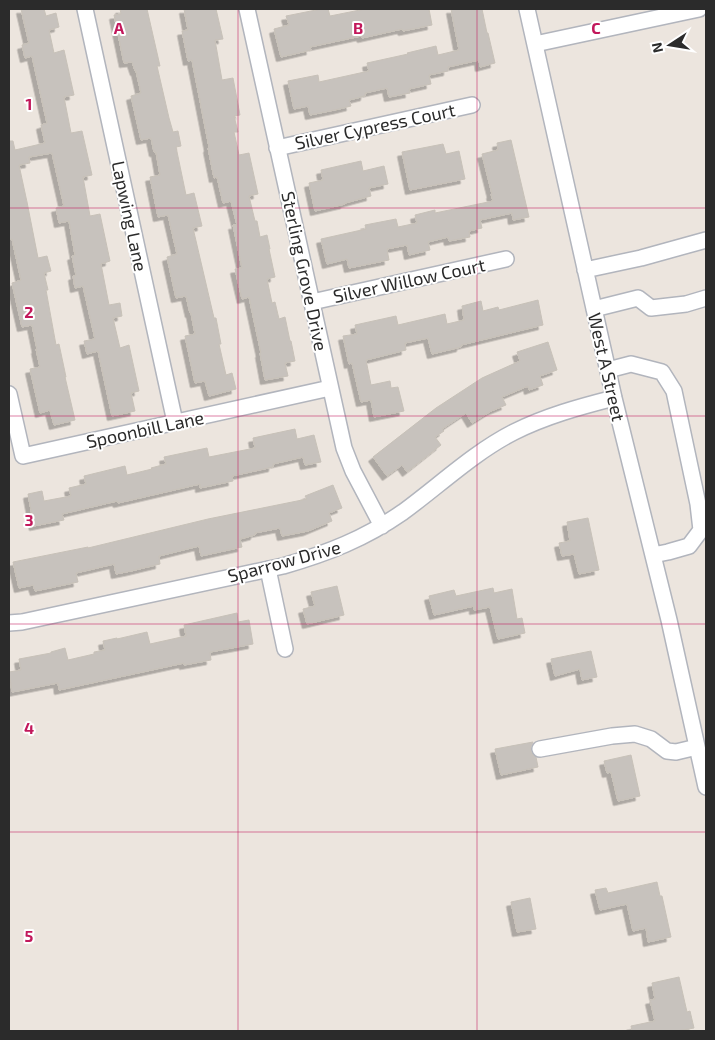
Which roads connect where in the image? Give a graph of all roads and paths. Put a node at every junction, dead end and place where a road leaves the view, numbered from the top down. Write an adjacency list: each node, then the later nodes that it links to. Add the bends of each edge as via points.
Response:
1 (85, 9): 18 (street, Lapwing Lane)
2 (247, 9): 7 (street, Sterling Grove Drive)
3 (527, 9): 5 (street, West A Street)
4 (699, 9): 5 (street)
5 (535, 44): 10 (street, West A Street)
6 (472, 105): 7 (street, Silver Cypress Court)
7 (278, 148): 12 (street, Sterling Grove Drive)
8 (706, 240): 10 (street)
9 (506, 259): 12 (street, Silver Willow Court)
10 (585, 270): 13 (street, West A Street)
11 (706, 298): 13 (street, via 650,308 638,298)
12 (312, 302): 15 (street, Sterling Grove Drive)
13 (594, 309): 14 (street, West A Street)
14 (608, 370): 17 (street, West A Street); 20 (street, via 630,364 662,372 674,391 701,530 689,546)
15 (330, 388): 18 (street, Spoonbill Lane); 19 (street, Sterling Grove Drive, via 352,471)
16 (9, 394): 18 (street, Spoonbill Lane, via 22,456)
17 (614, 398): 19 (street, Sparrow Drive, via 570,409 513,432 484,449); 20 (street, West A Street)
18 (175, 422)
19 (382, 526): 21 (street, Sparrow Drive, via 316,557)
20 (653, 555): 24 (street, West A Street)
21 (268, 569): 22 (street, Sparrow Drive); 23 (street)
22 (9, 623)
23 (285, 649)
24 (697, 747): 25 (street, via 667,751 651,739 635,734); 26 (street, West A Street)
25 (540, 749)
26 (706, 787)

